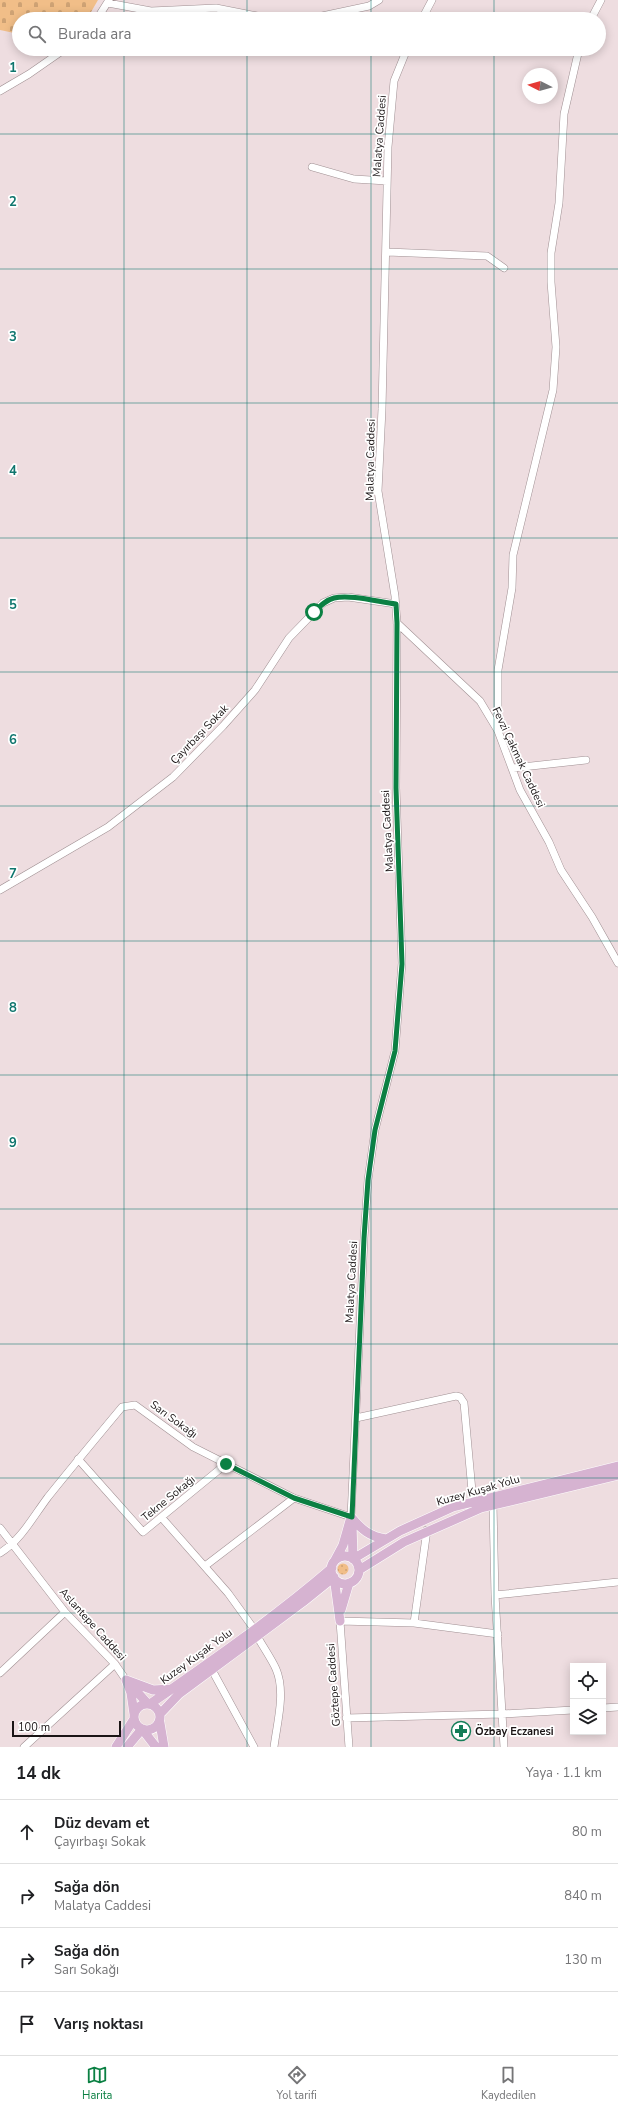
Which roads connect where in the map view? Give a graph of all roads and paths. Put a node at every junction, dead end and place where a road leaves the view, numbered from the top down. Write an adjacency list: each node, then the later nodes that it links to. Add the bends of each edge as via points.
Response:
1 (379, 0): 7 (street, via 369,6)
2 (432, 0): 8 (street)
3 (601, 0): 9 (street)
4 (109, 2): 5 (street); 6 (street, via 151,11 216,8)
5 (102, 12)
6 (237, 12)
7 (341, 12)
8 (426, 12)
9 (595, 12)
10 (55, 56): 13 (street)
11 (404, 56): 15 (street, Malatya Caddesi, via 392,93)
12 (577, 56): 20 (street, via 564,114 559,203 551,252 556,347 553,390 513,554 512,588 498,670)
13 (0, 91)
14 (312, 167): 15 (street, via 354,179)
15 (387, 181): 16 (street, Malatya Caddesi)
16 (386, 252): 17 (street, via 487,256); 18 (street, Malatya Caddesi, via 378,491)
17 (504, 268)
18 (396, 604): 19 (street, Malatya Caddesi); 23 (street, Çayırbaşı Sokak, via 340,597 323,603 289,638 255,690 173,777 108,827)
19 (397, 623): 20 (street, Fevzi Çakmak Caddesi, via 480,701); 25 (street, Malatya Caddesi, via 396,788 402,964 395,1051 375,1130 368,1180)
20 (498, 731): 22 (street, Fevzi Çakmak Caddesi)
21 (586, 760): 22 (street)
22 (513, 768): 24 (street, Fevzi Çakmak Caddesi, via 520,790 549,842 561,870)
23 (0, 890)
24 (618, 963)
25 (356, 1418): 31 (street, via 460,1397 464,1403); 33 (street, Malatya Caddesi)
26 (78, 1459): 27 (street, Sarı Sokağı, via 122,1407 135,1405 193,1447); 34 (street, Tekne Sokağı, via 143,1532); 39 (street, Sarı Sokağı)
27 (226, 1464): 30 (street, Sarı Sokağı); 34 (street, Tekne Sokağı)
28 (618, 1466): 31 (main road, Kuzey Kuşak Yolu)
29 (618, 1475): 32 (main road, Kuzey Kuşak Yolu)
30 (294, 1498): 33 (street, Sarı Sokağı); 42 (street)
31 (473, 1502): 38 (main road, Kuzey Kuşak Yolu, via 425,1519)
32 (493, 1505): 36 (main road, Kuzey Kuşak Yolu); 49 (street)
33 (352, 1517): 38 (main road, via 364,1531 376,1538); 41 (main road); 43 (main road)
34 (162, 1518): 42 (street)
35 (0, 1528): 39 (street)
36 (427, 1530): 44 (main road, Kuzey Kuşak Yolu); 52 (street)
37 (0, 1537): 39 (street)
38 (386, 1539): 41 (main road, Kuzey Kuşak Yolu)
39 (12, 1545): 40 (street, Sarı Sokağı); 50 (street, Aslantepe Caddesi)
40 (0, 1553)
41 (353, 1559): 43 (main road, via 345,1556); 44 (main road)
42 (205, 1566): 53 (street, via 228,1592)
43 (334, 1568): 46 (main road, via 340,1582); 47 (main road, Kuzey Kuşak Yolu); 48 (main road); 53 (main road, Kuzey Kuşak Yolu)
44 (359, 1570): 46 (main road, via 356,1578)
45 (618, 1582): 49 (street)
46 (348, 1583): 51 (main road)
47 (321, 1587): 48 (main road); 53 (main road, Kuzey Kuşak Yolu)
48 (337, 1593): 51 (main road)
49 (495, 1595): 54 (street)
50 (65, 1612): 55 (street, Aslantepe Caddesi); 57 (street)
51 (340, 1621): 52 (street); 67 (street, Göztepe Caddesi)
52 (414, 1623): 54 (street)
53 (256, 1633): 56 (main road, Kuzey Kuşak Yolu); 59 (main road, Kuzey Kuşak Yolu); 75 (street, via 276,1670 280,1683)
54 (498, 1634): 64 (street)
55 (115, 1664): 58 (street, Aslantepe Caddesi); 69 (street)
56 (212, 1670): 66 (main road, Kuzey Kuşak Yolu, via 179,1694); 74 (street)
57 (0, 1673)
58 (126, 1680): 59 (main road, via 153,1690); 60 (main road); 65 (main road, via 131,1693)
59 (173, 1688): 60 (main road, Kuzey Kuşak Yolu)
60 (149, 1704): 65 (main road, via 139,1706); 66 (main road, via 156,1707)
61 (618, 1707): 62 (street)
62 (606, 1708)
63 (570, 1710): 64 (street)
64 (502, 1714): 67 (street); 77 (street)
65 (134, 1717): 68 (main road, via 135,1723); 70 (main road)
66 (160, 1718): 68 (main road, via 154,1729); 73 (main road)
67 (346, 1718): 76 (street, Göztepe Caddesi)
68 (142, 1729): 71 (main road); 72 (main road)
69 (24, 1747)
70 (116, 1747)
71 (127, 1747)
72 (156, 1747)
73 (164, 1747)
74 (254, 1747)
75 (274, 1747)
76 (349, 1747)
77 (504, 1747)

